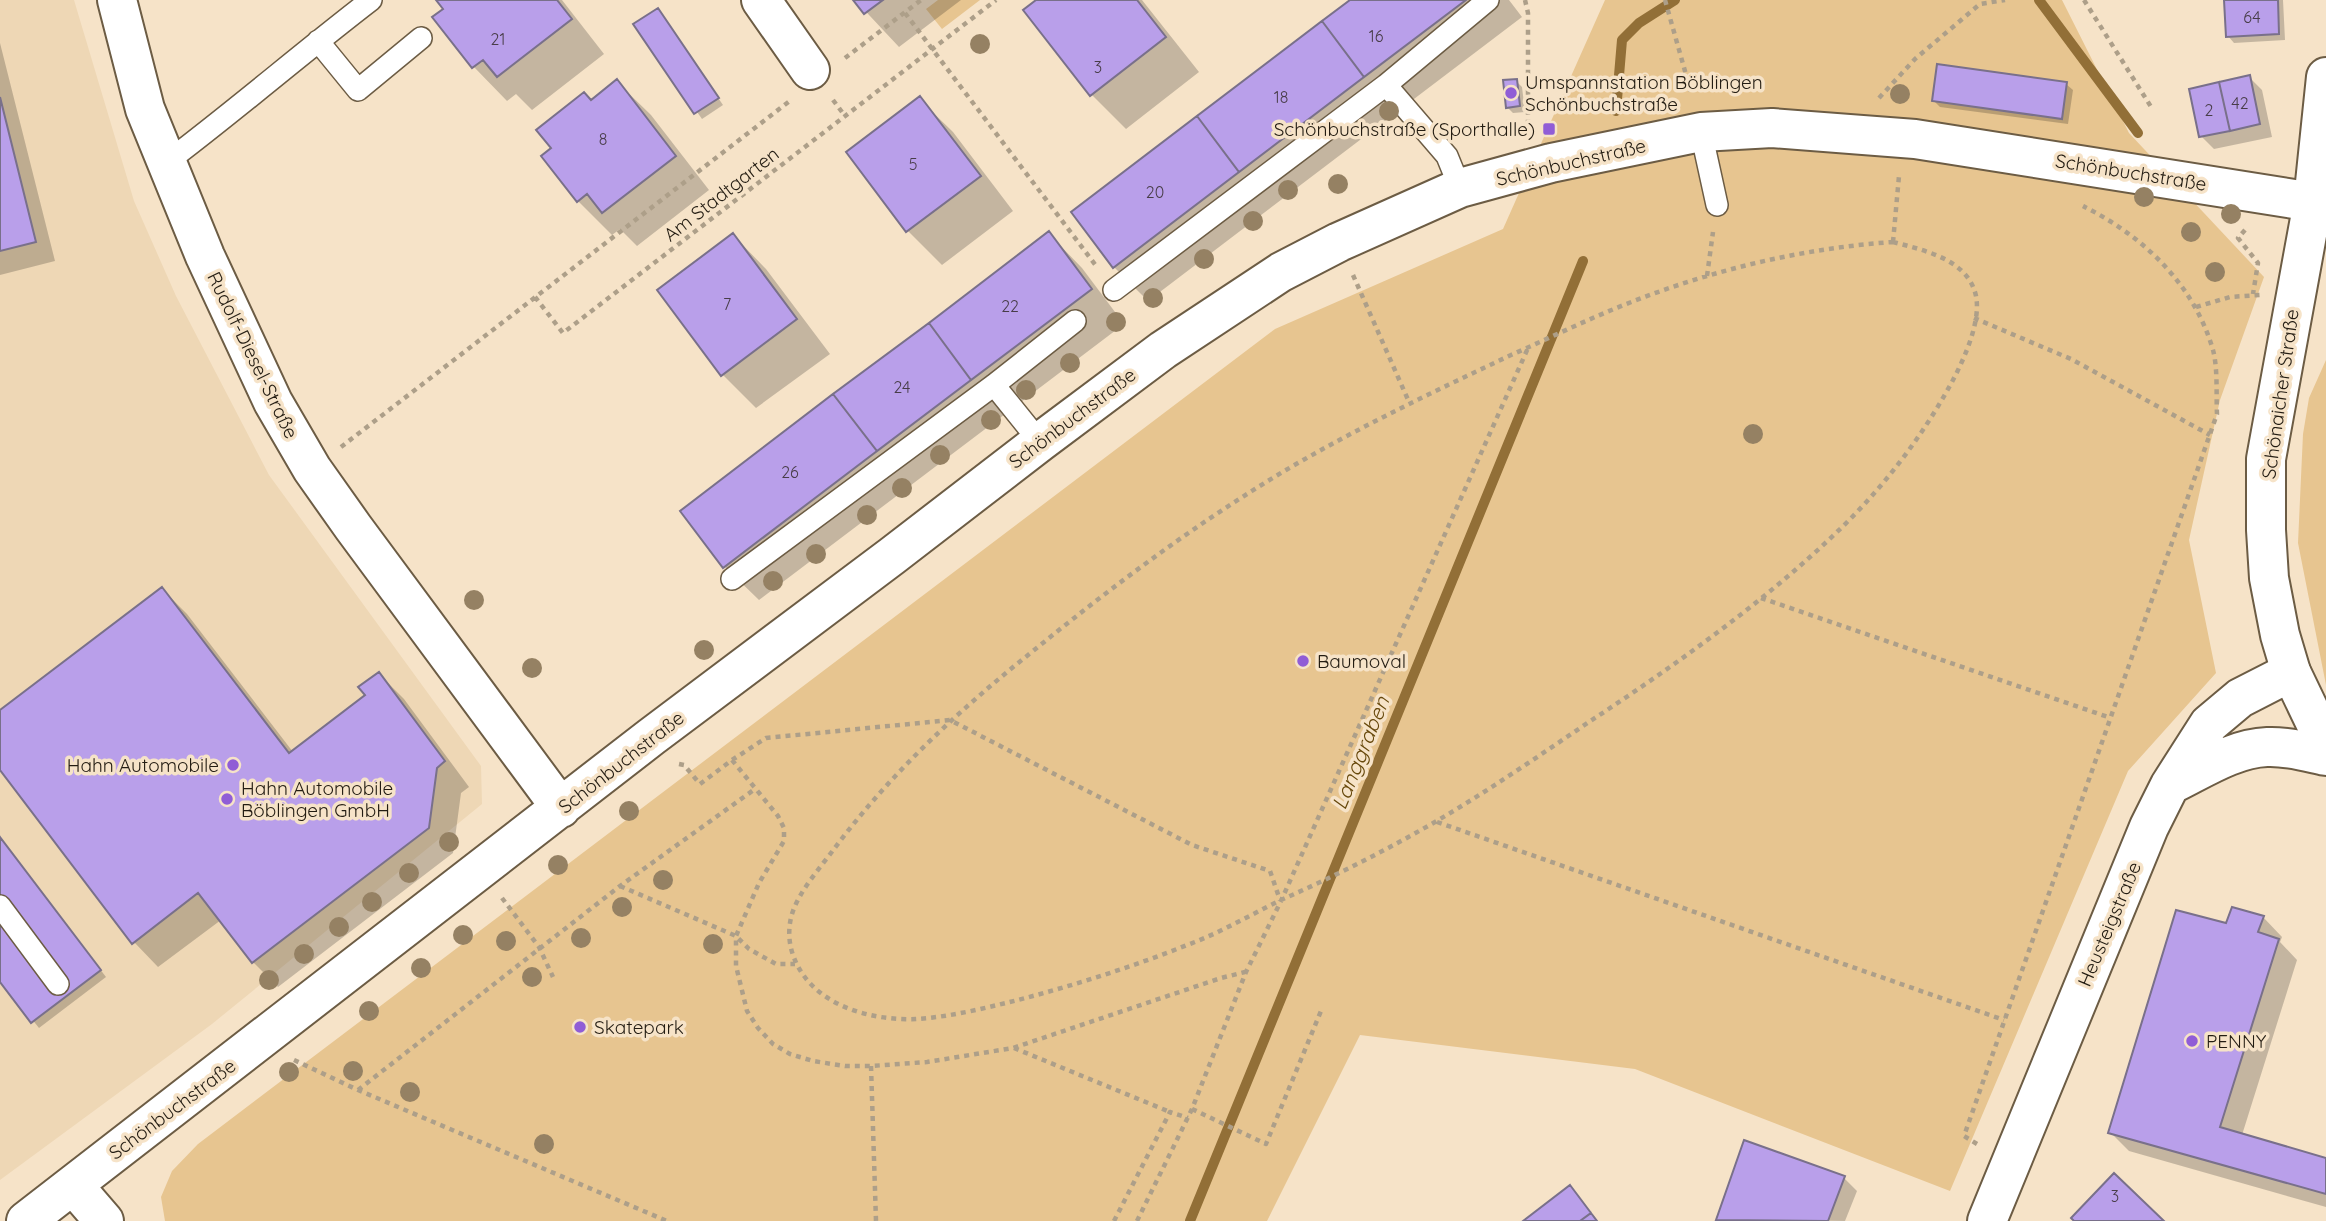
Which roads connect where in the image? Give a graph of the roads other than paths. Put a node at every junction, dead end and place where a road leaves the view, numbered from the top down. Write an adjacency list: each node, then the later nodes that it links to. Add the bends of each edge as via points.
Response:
1 (117, 0): 11 (street, Rudolf-Diesel-Straße, via 145,109)
2 (371, 0): 6 (lane)
3 (761, 0): 7 (street)
4 (1488, 0): 9 (lane)
5 (421, 38): 6 (lane, via 358,90)
6 (318, 41): 11 (lane)
7 (815, 77)
8 (2326, 77): 13 (street, Schönaicher Straße)
9 (1386, 85): 12 (lane, via 1447,156); 15 (lane)
10 (1701, 132): 12 (street, Schönbuchstraße); 13 (street, Schönbuchstraße, via 1772,128 1916,139); 14 (lane)
11 (167, 162): 24 (street, Rudolf-Diesel-Straße, via 273,402 313,469)
12 (1460, 188): 18 (street, Schönbuchstraße, via 1280,272 1163,350)
13 (2319, 203): 20 (street, Schönaicher Straße, via 2266,459 2269,579)
14 (1717, 205)
15 (1114, 290)
16 (1075, 321): 17 (lane)
17 (994, 384): 18 (lane); 19 (lane)
18 (1040, 442): 24 (street, Schönbuchstraße)
19 (732, 579)
20 (2291, 672): 21 (street, Schönaicher Straße); 23 (street, Heusteigstraße, via 2241,698 2209,724)
21 (2326, 745)
22 (2326, 756): 23 (street, via 2264,746 2225,757)
23 (2170, 785): 30 (street, Heusteigstraße)
24 (561, 808): 27 (street, Schönbuchstraße)
25 (0, 906): 26 (lane)
26 (58, 984)
27 (73, 1185): 28 (street, Schönbuchstraße); 29 (street)
28 (26, 1221)
29 (104, 1221)
30 (1987, 1221)

